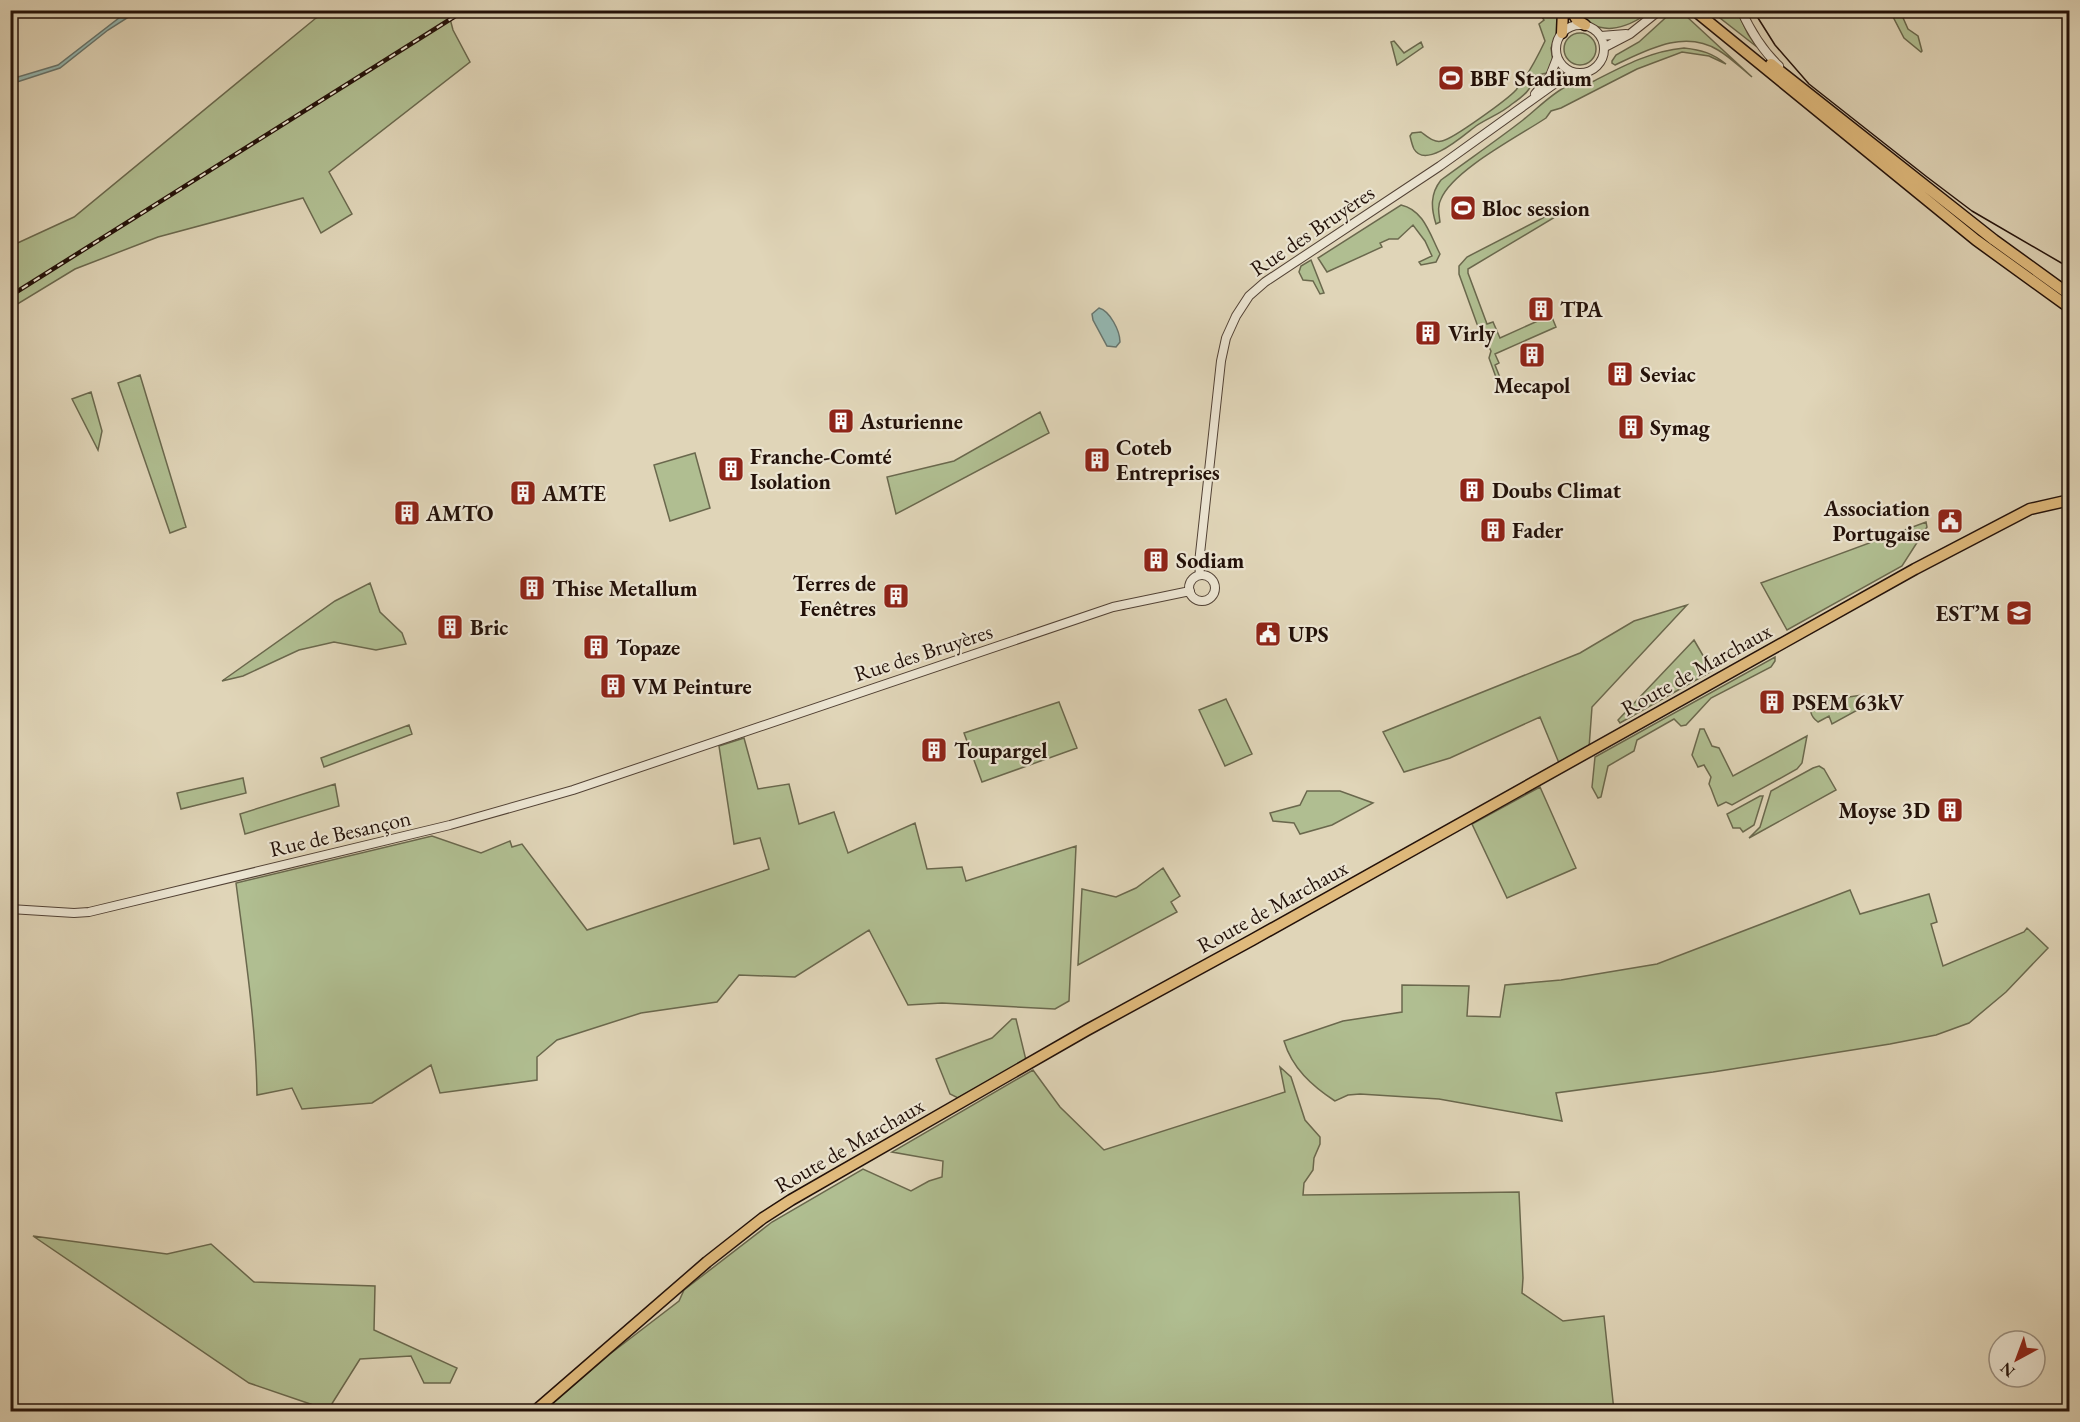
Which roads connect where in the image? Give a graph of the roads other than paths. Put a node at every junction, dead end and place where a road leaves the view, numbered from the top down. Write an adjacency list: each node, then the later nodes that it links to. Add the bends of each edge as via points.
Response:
1 (1563, 10): 9 (main road)
2 (1571, 10): 8 (main road, via 1576,20)
3 (1660, 10): 10 (street)
4 (1686, 10): 15 (main road)
5 (1694, 10): 15 (main road)
6 (1702, 10): 16 (main road)
7 (1741, 10): 16 (street, via 1764,51)
8 (1585, 25): 9 (street, via 1569,27); 11 (street)
9 (1562, 33): 13 (street, via 1556,45)
10 (1630, 34): 11 (street); 12 (street)
11 (1601, 36): 12 (street)
12 (1605, 47): 14 (street, via 1596,68)
13 (1557, 58): 14 (street); 17 (street, via 1550,76)
14 (1574, 73): 17 (street, Rue des Bruyères)
15 (1779, 80): 19 (main road, via 1976,240)
16 (1815, 98): 18 (main road)
17 (1523, 108): 21 (street, Rue des Bruyères, via 1290,264 1249,296 1228,332 1221,361)
18 (2070, 295)
19 (2070, 306)
20 (2070, 500): 25 (main road, Route de Marchaux, via 2030,509 1915,569 1087,1030 791,1200 707,1262)
21 (1200, 575): 22 (street, via 1191,582); 22 (street, Rue des Bruyères, via 1212,579 1214,594 1202,601)
22 (1190, 591): 23 (street, Rue des Bruyères, via 1113,607)
23 (671, 755): 24 (street, Rue de Besançon, via 573,790 450,825 117,906 74,913)
24 (10, 909)
25 (534, 1412)

